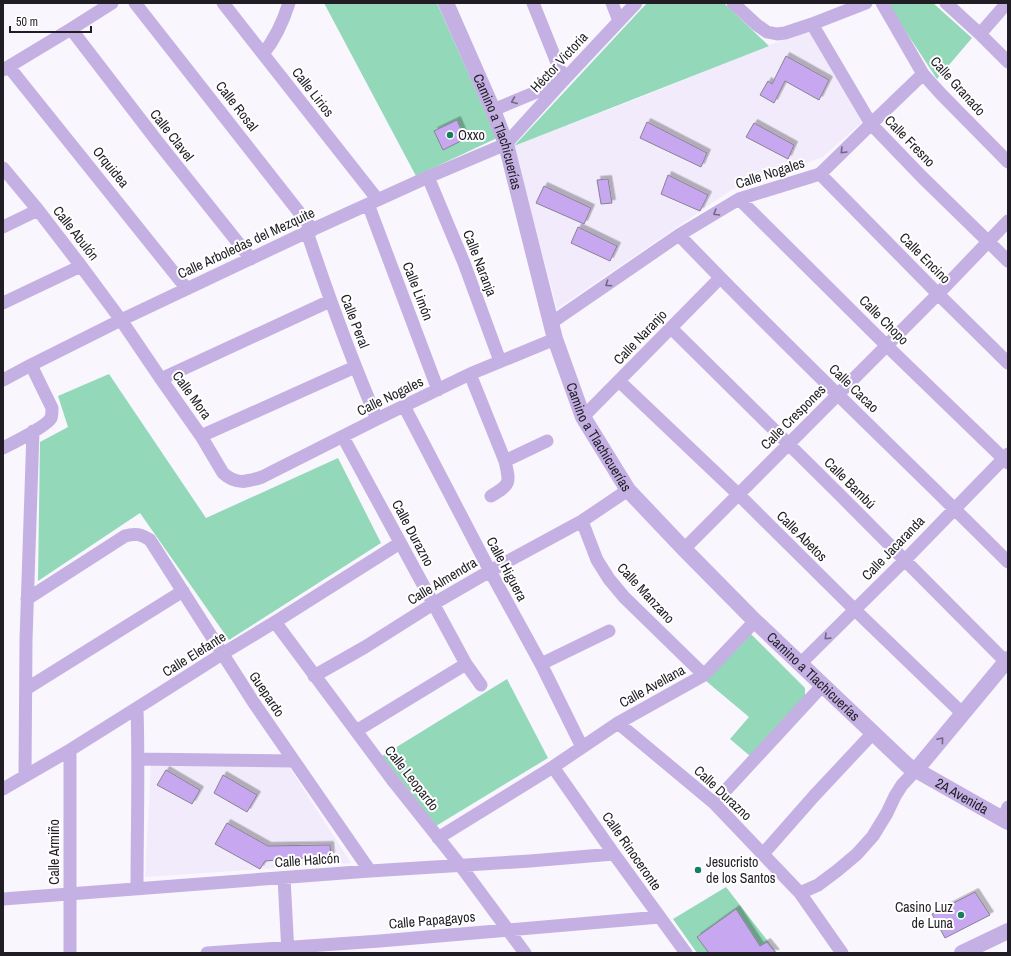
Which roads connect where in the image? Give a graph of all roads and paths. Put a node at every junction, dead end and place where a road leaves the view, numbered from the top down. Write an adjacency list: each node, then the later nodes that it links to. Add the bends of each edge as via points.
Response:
1 (112, 3): 17 (street)
2 (135, 3): 36 (street, Calle Rosal)
3 (223, 3): 19 (street, Calle Lirios)
4 (290, 3): 19 (street, via 272,44)
5 (446, 3): 24 (street, Camino a Tlachicuerías)
6 (532, 3): 23 (street)
7 (612, 3): 15 (street)
8 (636, 3): 15 (street, Héctor Victoria)
9 (733, 3): 16 (street, via 767,32 785,33)
10 (866, 3): 14 (street)
11 (882, 3): 22 (street, Calle Granado)
12 (946, 3): 18 (street)
13 (1007, 3): 18 (street)
14 (842, 7): 16 (street)
15 (619, 21): 23 (street, Héctor Victoria)
16 (812, 24): 25 (street, Calle Fresno)
17 (71, 29): 21 (street); 39 (street, Calle Clavel)
18 (980, 34): 20 (street)
19 (263, 54): 32 (street, Calle Lirios)
20 (1008, 62)
21 (6, 68): 43 (street, Orquidea, via 93,171)
22 (923, 74): 25 (street, Calle Nogales); 27 (street, Calle Granado)
23 (563, 81): 24 (street, one-way to 24); 26 (street, Héctor Victoria)
24 (492, 110): 26 (street, Camino a Tlachicuerías)
25 (871, 124): 29 (street, Calle Nogales, one-way to 29); 38 (street, Calle Fresno)
26 (506, 144): 30 (street, Calle Arboledas del Mezquite); 48 (street, Camino a Tlachicuerías)
27 (1008, 162)
28 (3, 168): 33 (street, Calle Abulón)
29 (820, 174): 31 (street, Calle Nogales); 44 (street, Calle Encino)
30 (428, 177): 32 (street, Calle Arboledas del Mezquite); 52 (street, Calle Naranja, via 464,263)
31 (739, 199): 37 (street, Calle Nogales, one-way to 37); 51 (street, Calle Chopo)
32 (373, 202): 36 (street, Calle Arboledas del Mezquite); 60 (street, Calle Limón)
33 (38, 210): 35 (street); 41 (street, Calle Abulón)
34 (1008, 221): 38 (street, Calle Crespones)
35 (3, 227)
36 (310, 231): 39 (street, Calle Arboledas del Mezquite); 45 (street, Calle Peral)
37 (679, 235): 42 (street, Calle Cacao); 48 (street, Calle Nogales, one-way to 48)
38 (988, 241): 40 (street, Calle Fresno); 44 (street, Calle Crespones)
39 (251, 259): 43 (street, Calle Arboledas del Mezquite)
40 (1008, 261)
41 (81, 266): 46 (street); 47 (street, Calle Abulón)
42 (720, 278): 49 (street, Calle Naranjo); 61 (street, Calle Cacao)
43 (187, 289): 47 (street, Calle Arboledas del Mezquite)
44 (938, 294): 51 (street, Calle Crespones); 53 (street, Calle Encino)
45 (330, 301): 55 (street, Calle Peral); 57 (street)
46 (3, 303)
47 (121, 320): 54 (street, Calle Arboledas del Mezquite); 57 (street, Calle Mora)
48 (550, 323): 50 (street, Camino a Tlachicuerías)
49 (670, 328): 59 (street, Calle Naranjo); 69 (street, Calle Bambú)
50 (555, 339): 52 (street, Calle Nogales); 63 (street, Camino a Tlachicuerías)
51 (887, 346): 61 (street, Calle Crespones); 71 (street, Calle Chopo)
52 (500, 361): 56 (street, Calle Nogales)
53 (1008, 362)
54 (31, 365): 58 (street, Calle Arboledas del Mezquite); 65 (street, via 52,408 51,418 47,423)
55 (355, 367): 64 (street, Calle Peral); 66 (street)
56 (470, 374): 60 (street, Calle Nogales); 72 (street)
57 (161, 379): 66 (street, Calle Mora)
58 (3, 380)
59 (619, 381): 63 (street, Calle Naranjo); 75 (street, Calle Abetos)
60 (438, 390): 62 (street, Calle Nogales)
61 (837, 395): 69 (street, Calle Crespones); 77 (street, Calle Cacao)
62 (404, 406): 64 (street, Calle Nogales); 83 (street, Calle Higuera)
63 (583, 417): 74 (street, Camino a Tlachicuerías)
64 (377, 419): 67 (street, Calle Nogales)
65 (33, 431): 70 (street); 85 (street)
66 (202, 436): 73 (street, Calle Mora, via 223,473 228,478)
67 (343, 437): 73 (street, Calle Nogales, via 262,477); 79 (street, Calle Durazno)
68 (547, 441): 72 (street)
69 (789, 444): 75 (street, Calle Crespones); 81 (street, Calle Bambú)
70 (3, 448)
71 (1007, 459): 77 (street, Calle Jacaranda)
72 (505, 461): 76 (street, via 509,480 503,489)
73 (240, 482)
74 (628, 490): 78 (street, Calle Almendra); 80 (street, Camino a Tlachicuerías)
75 (739, 495): 80 (street, Calle Crespones); 87 (street, Calle Abetos)
76 (491, 496)
77 (954, 509): 81 (street, Calle Jacaranda); 82 (street, Calle Cacao)
78 (582, 520): 83 (street, Calle Almendra); 96 (street, Calle Manzano, via 598,560 609,579)
79 (400, 543): 86 (street, Calle Durazno); 89 (street, Calle Elefante)
80 (684, 549): 88 (street, Camino a Tlachicuerías)
81 (905, 560): 87 (street, Calle Jacaranda); 92 (street, Calle Bambú)
82 (1008, 562)
83 (490, 571): 86 (street, Calle Almendra); 94 (street, Calle Higuera)
84 (183, 591): 85 (street, Guepardo, via 150,540 133,534 125,536); 91 (street, Guepardo); 100 (street)
85 (27, 598): 100 (street)
86 (433, 604): 93 (street, Calle Durazno); 97 (street, Calle Almendra)
87 (855, 610): 95 (street, Calle Jacaranda, one-way to 95); 102 (street, Calle Abetos)
88 (755, 621): 95 (street, Camino a Tlachicuerías); 96 (street, Calle Avellana)
89 (275, 622): 91 (street, Calle Elefante); 97 (street, Calle Leopardo)
90 (609, 631): 94 (street)
91 (222, 654): 101 (street, Calle Elefante); 109 (street, Guepardo)
92 (1007, 662): 102 (street)
93 (466, 664): 98 (street, Calle Durazno); 104 (street)
94 (541, 664): 106 (street, Calle Higuera)
95 (800, 664): 99 (street, Camino a Tlachicuerías)
96 (704, 675): 103 (street, Calle Avellana)
97 (314, 676): 104 (street, Calle Leopardo)
98 (481, 684)
99 (823, 685): 105 (street, Camino a Tlachicuerías); 114 (street)
100 (26, 689): 112 (street)
101 (137, 708): 107 (street, Calle Elefante); 108 (street)
102 (963, 714): 111 (street, one-way to 102)
103 (618, 723): 106 (street, Calle Avellana); 114 (street, Calle Durazno)
104 (356, 731): 116 (street, Calle Leopardo)
105 (873, 733): 111 (street, Camino a Tlachicuerías, via 907,765); 118 (street)
106 (582, 747): 110 (street, Calle Avellana)
107 (70, 750): 112 (street, Calle Elefante); 124 (street, Calle Armiño)
108 (138, 759): 109 (street); 122 (street)
109 (294, 761): 120 (street, Guepardo)
110 (553, 766): 116 (street, Calle Avellana); 117 (street, Calle Rinoceronte)
111 (916, 770): 115 (street, 2A Avenida); 123 (street, via 902,785 873,836 838,870 818,885)
112 (25, 776): 113 (street, Calle Elefante)
113 (3, 789)
114 (714, 803): 118 (street, Calle Durazno)
115 (1006, 816)
116 (438, 838): 119 (street, Calle Leopardo)
117 (614, 854): 119 (street, Calle Halcón); 126 (street, Calle Rinoceronte)
118 (763, 854): 123 (street, Calle Durazno)
119 (460, 865): 120 (street, Calle Halcón); 127 (street, Calle Leopardo)
120 (370, 871): 121 (street, Calle Halcón)
121 (284, 878): 122 (street, Calle Halcón); 129 (street)
122 (137, 889): 124 (street, Calle Halcón)
123 (800, 893): 134 (street, Calle Durazno)
124 (71, 894): 125 (street, Calle Halcón); 130 (street, Calle Armiño)
125 (3, 899)
126 (660, 917): 127 (street, Calle Papagayos); 133 (street, Calle Rinoceronte)
127 (509, 930): 129 (street, Calle Papagayos); 132 (street, Calle Leopardo)
128 (1008, 931): 135 (street)
129 (288, 950): 131 (street, Calle Papagayos)
130 (70, 953)
131 (207, 953)
132 (526, 953)
133 (686, 953)
134 (842, 953)
135 (962, 953)

